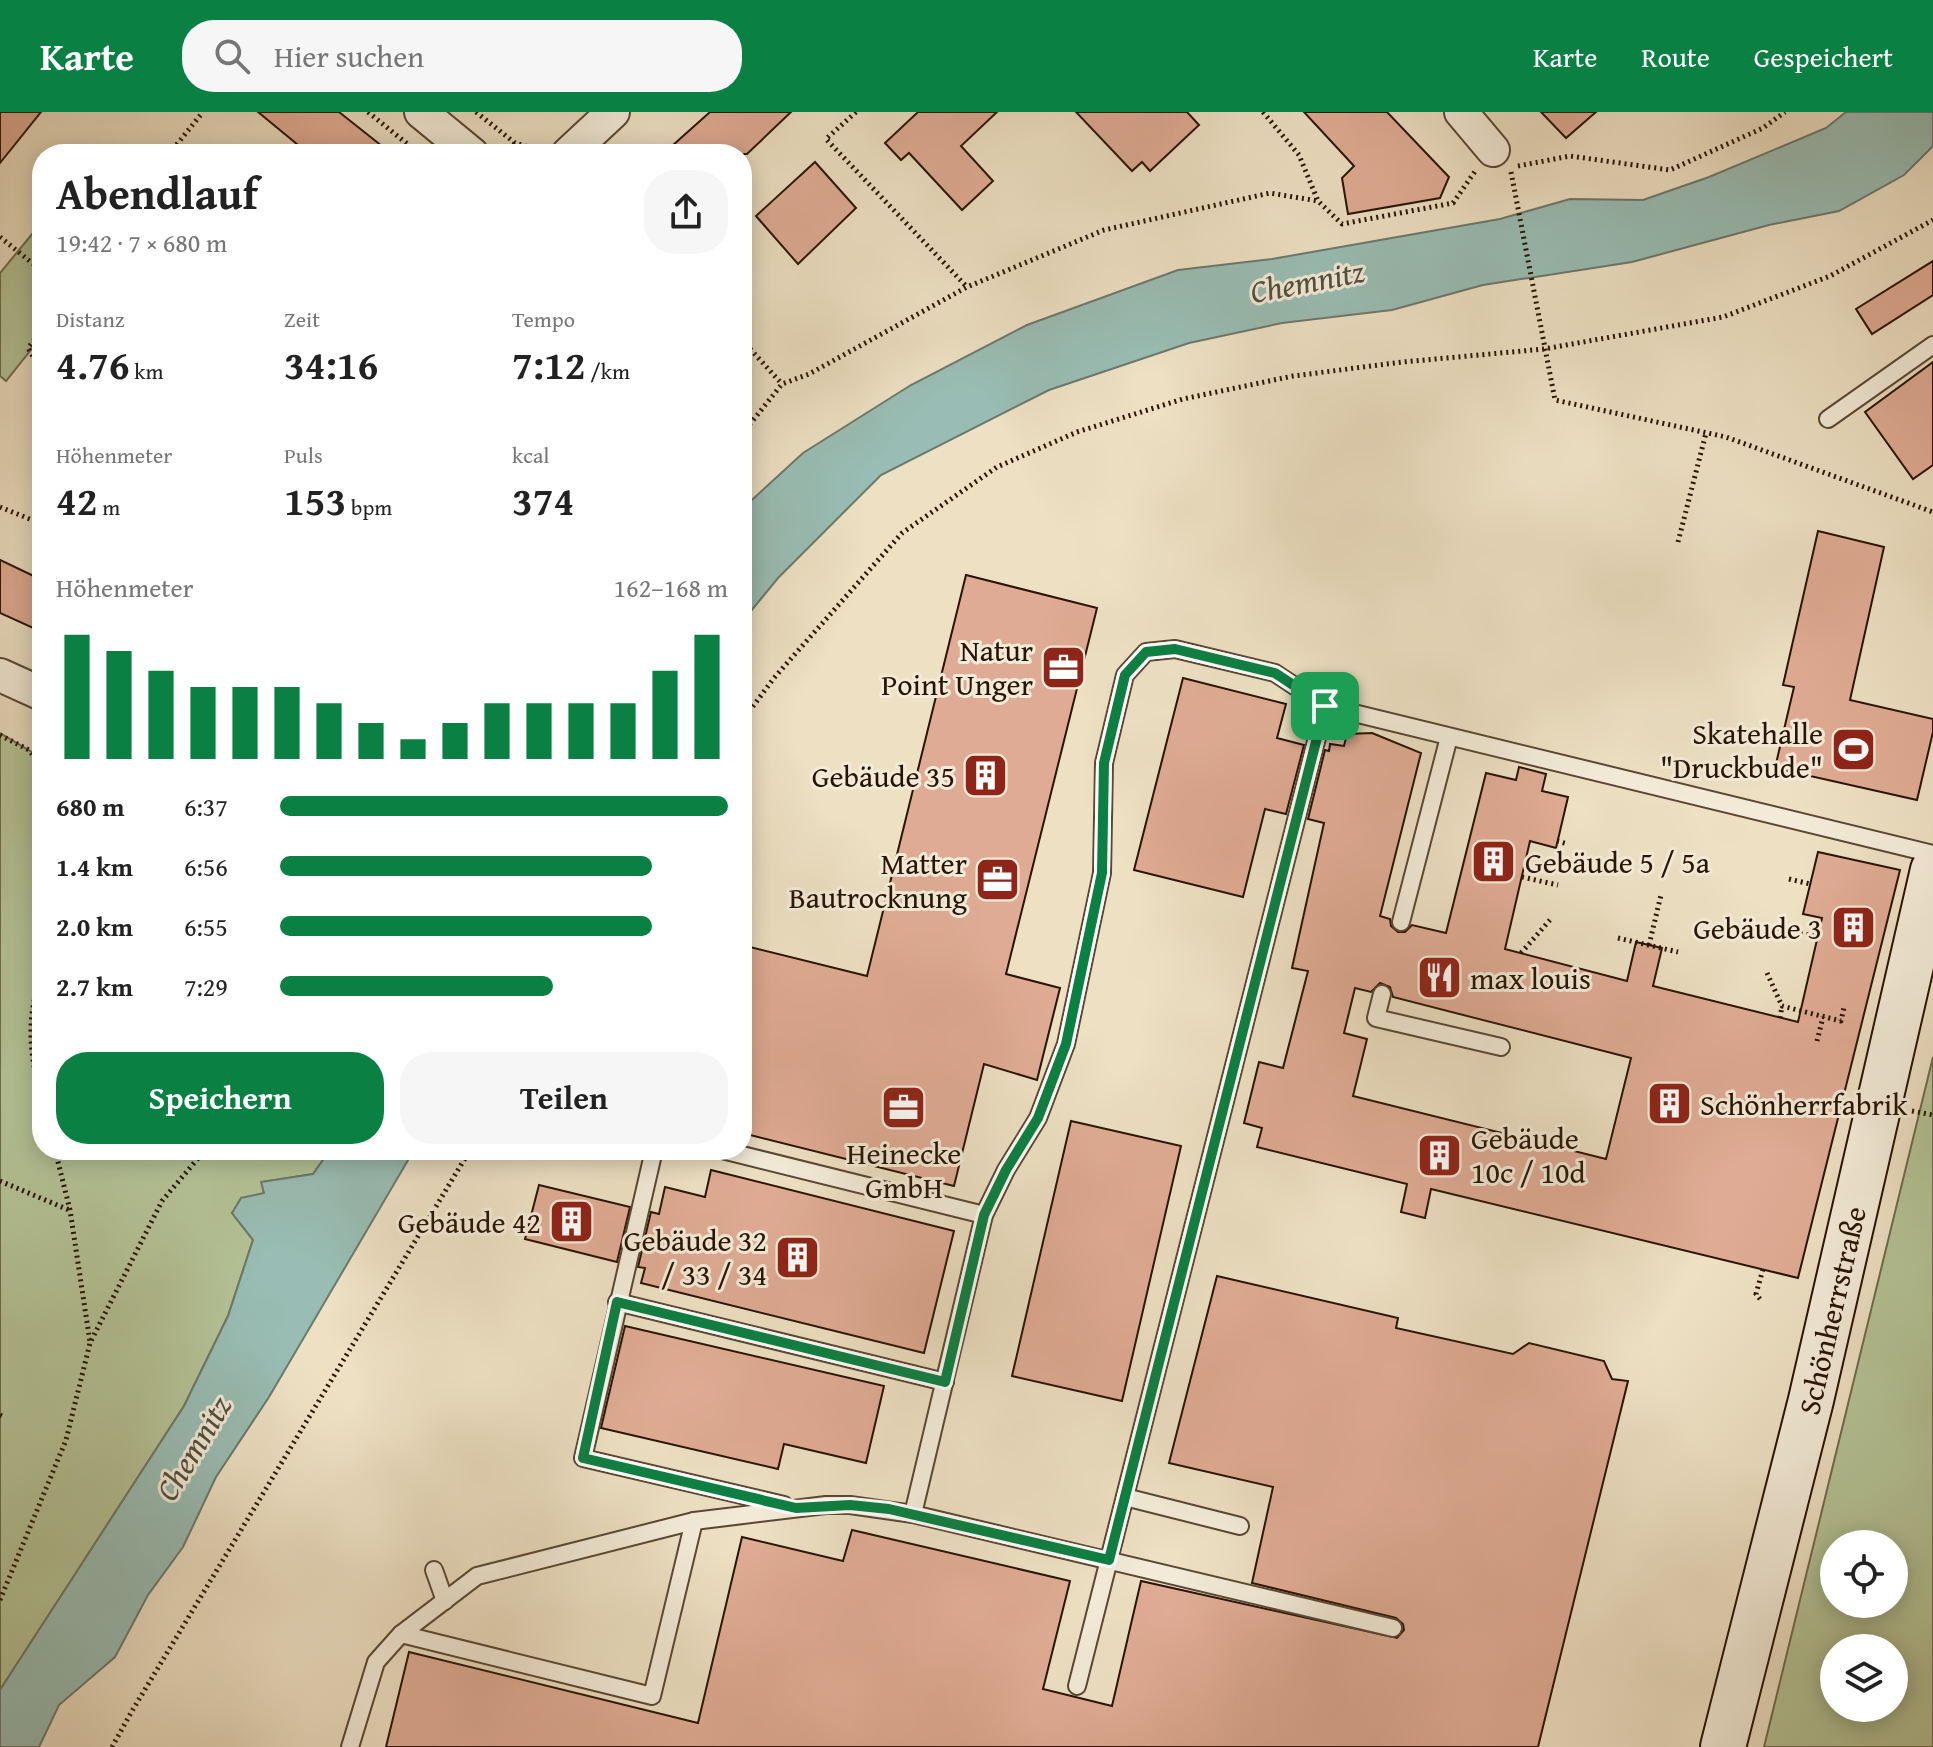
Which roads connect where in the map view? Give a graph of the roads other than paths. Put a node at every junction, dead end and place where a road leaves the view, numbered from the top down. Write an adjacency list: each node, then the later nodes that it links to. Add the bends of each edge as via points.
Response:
1 (421, 112): 4 (street)
2 (613, 112): 5 (street)
3 (1461, 112): 6 (street)
4 (460, 144)
5 (567, 144)
6 (1484, 160)
7 (1933, 345): 8 (lane)
8 (1828, 419)
9 (0, 675): 10 (street)
10 (32, 689)
11 (1325, 706): 12 (lane); 20 (lane, via 1275,673 1175,649 1146,652 1125,675 1104,763 1102,873 1066,1044 1038,1118); 23 (lane)
12 (1449, 737): 13 (lane); 15 (lane)
13 (1933, 854)
14 (1933, 870): 35 (main road, Schönherrstraße, via 1811,1400)
15 (1401, 922)
16 (1382, 994): 17 (lane, via 1376,1018)
17 (1501, 1047)
18 (752, 1157): 20 (lane)
19 (652, 1160): 21 (lane)
20 (984, 1215): 22 (lane)
21 (617, 1302): 22 (lane); 24 (lane, via 583,1458)
22 (945, 1382): 25 (lane)
23 (1125, 1497): 27 (lane); 28 (lane)
24 (796, 1508): 25 (lane, via 850,1505); 26 (lane)
25 (913, 1514): 28 (lane)
26 (694, 1521): 30 (lane, via 477,1576); 32 (lane, via 652,1696)
27 (1240, 1526)
28 (1109, 1560): 31 (lane); 33 (lane)
29 (434, 1570): 30 (lane)
30 (445, 1601): 32 (lane)
31 (1393, 1628)
32 (401, 1634): 34 (lane, via 376,1662)
33 (1077, 1686)
34 (350, 1747)
35 (1723, 1747)

